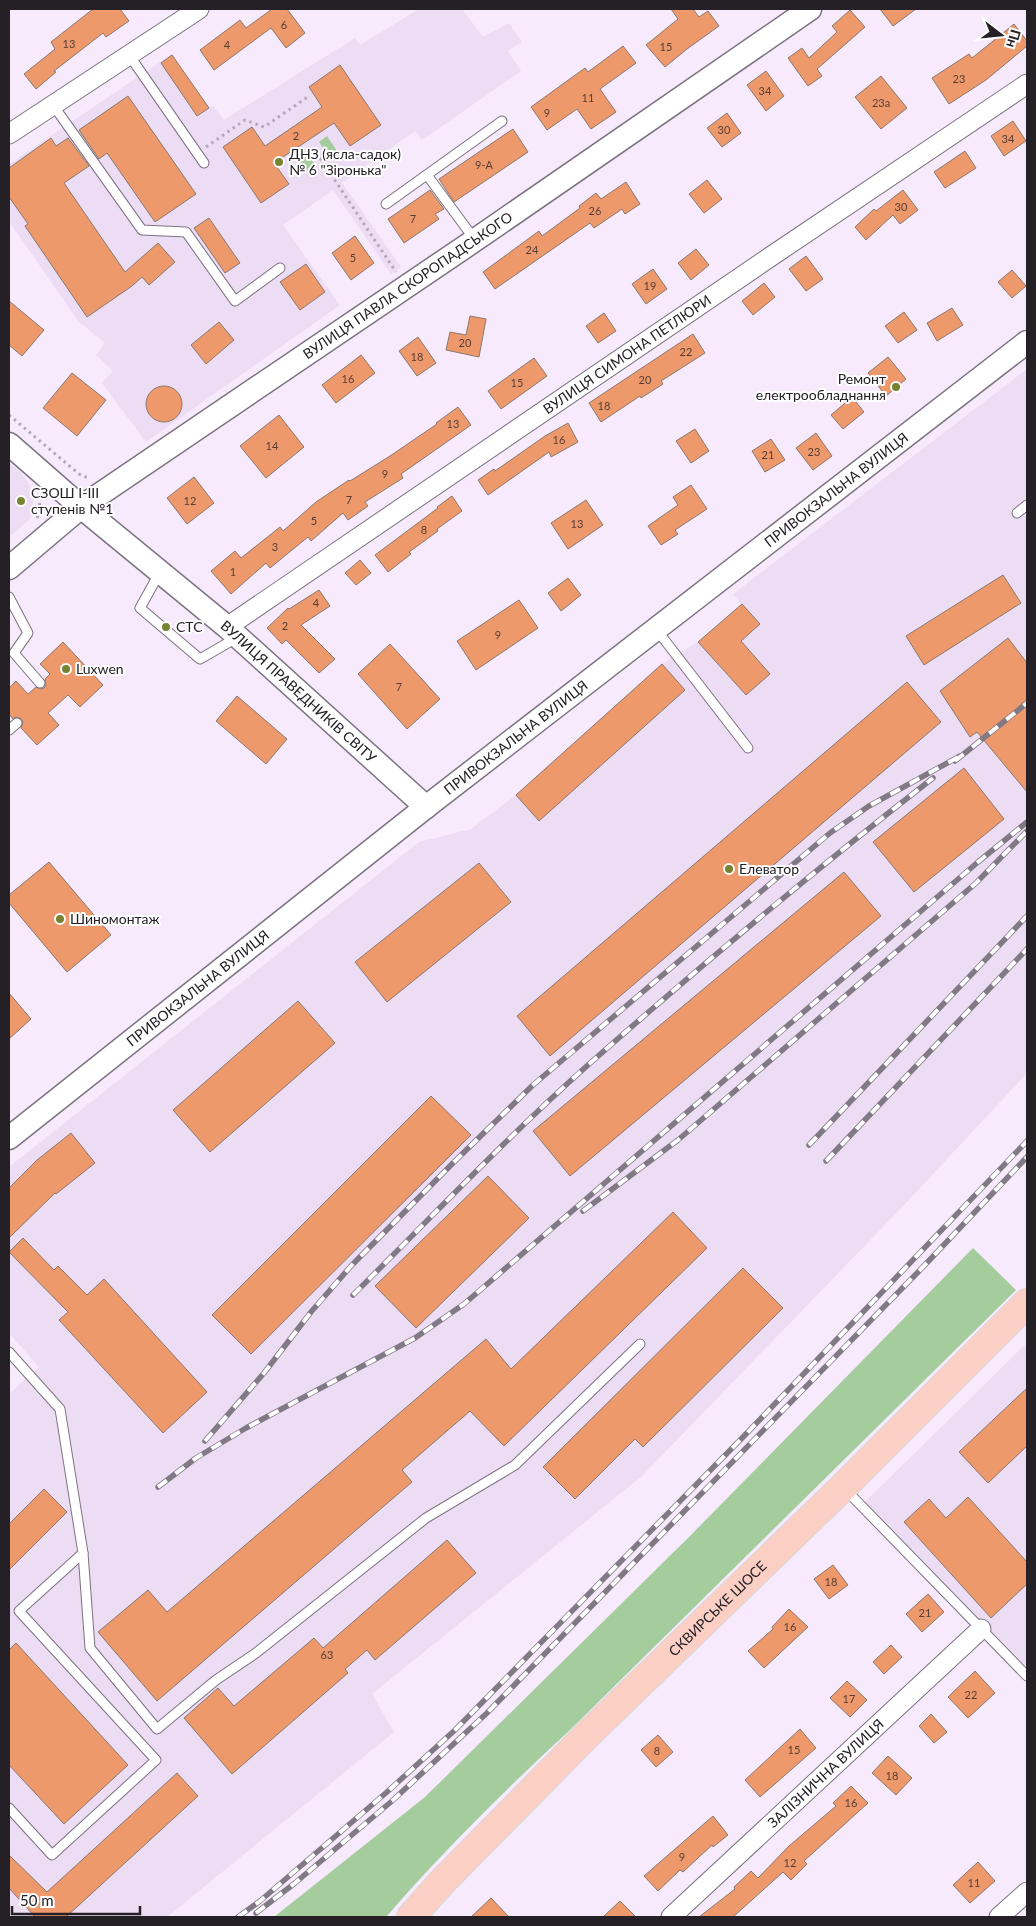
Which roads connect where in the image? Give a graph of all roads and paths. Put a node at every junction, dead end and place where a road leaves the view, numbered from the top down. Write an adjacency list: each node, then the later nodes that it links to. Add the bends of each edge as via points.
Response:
1 (199, 9): 3 (street)
2 (805, 10): 14 (street, ВУЛИЦЯ ПАВЛА СКОРОПАДСЬКОГО)
3 (129, 55): 6 (street); 9 (lane)
4 (1027, 84): 30 (street, ВУЛИЦЯ СИМОНА ПЕТЛЮРИ, via 759,264)
5 (309, 96): 9 (path, via 264,127 245,120)
6 (53, 105): 8 (street); 15 (lane, via 142,230 186,232 234,301)
7 (502, 121): 12 (lane)
8 (9, 134)
9 (197, 154): 11 (lane)
10 (320, 158): 16 (path)
11 (204, 164)
12 (427, 175): 13 (lane); 14 (lane)
13 (386, 204)
14 (475, 240): 16 (street, ВУЛИЦЯ ПАВЛА СКОРОПАДСЬКОГО)
15 (280, 268)
16 (406, 287): 23 (street, ВУЛИЦЯ ПАВЛА СКОРОПАДСЬКОГО)
17 (1027, 342): 29 (street, ПРИВОКЗАЛЬНА ВУЛИЦЯ)
18 (9, 415): 20 (path, via 79,474)
19 (9, 444): 23 (street, ВУЛИЦЯ ПРАВЕДНИКІВ СВІТУ)
20 (94, 479)
21 (37, 491): 25 (path, via 40,511)
22 (1027, 504): 24 (lane)
23 (81, 507): 26 (street, ВУЛИЦЯ ПАВЛА СКОРОПАДСЬКОГО); 27 (street, ВУЛИЦЯ ПРАВЕДНИКІВ СВІТУ)
24 (1017, 513)
25 (36, 522)
26 (9, 568)
27 (160, 572): 30 (street, ВУЛИЦЯ ПРАВЕДНИКІВ СВІТУ); 30 (lane, via 140,608 200,659)
28 (9, 596): 31 (lane, via 28,633 14,653)
29 (656, 629): 34 (lane); 35 (street, ПРИВОКЗАЛЬНА ВУЛИЦЯ)
30 (233, 632): 35 (street, ВУЛИЦЯ ПРАВЕДНИКІВ СВІТУ)
31 (40, 683)
32 (17, 723): 33 (lane)
33 (9, 730)
34 (748, 748)
35 (426, 807): 36 (street, ПРИВОКЗАЛЬНА ВУЛИЦЯ)
36 (9, 1138)
37 (1027, 1303): 40 (main road, СКВИРСЬКЕ ШОСЕ)
38 (640, 1344): 41 (lane, via 515,1465 426,1518 157,1729 90,1648)
39 (9, 1352): 41 (lane, via 60,1409)
40 (843, 1487): 42 (lane); 46 (main road, СКВИРСЬКЕ ШОСЕ, via 588,1734)
41 (83, 1553): 44 (lane, via 19,1611 156,1760 52,1856)
42 (981, 1629): 43 (lane); 47 (street, ЗАЛІЗНИЧНА ВУЛИЦЯ)
43 (1027, 1676)
44 (9, 1808)
45 (1027, 1892): 48 (street)
46 (410, 1917)
47 (671, 1917)
48 (998, 1917)

